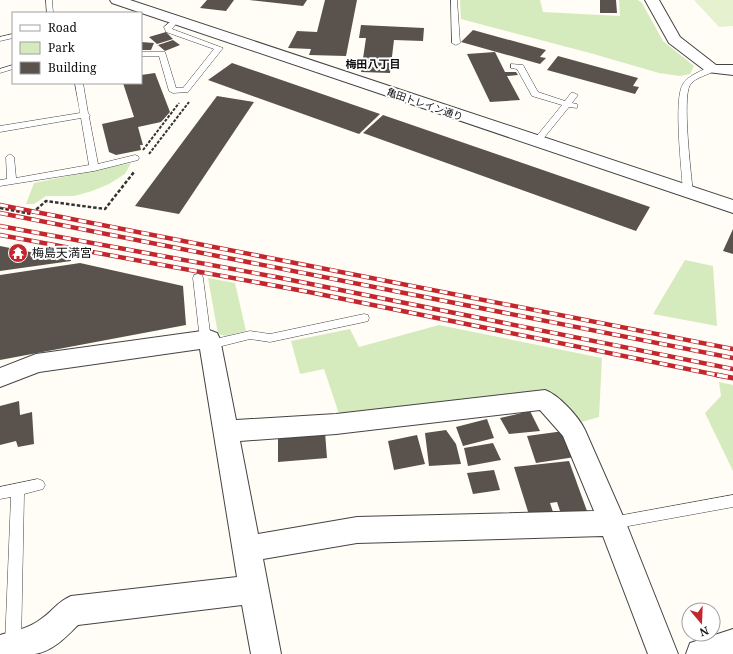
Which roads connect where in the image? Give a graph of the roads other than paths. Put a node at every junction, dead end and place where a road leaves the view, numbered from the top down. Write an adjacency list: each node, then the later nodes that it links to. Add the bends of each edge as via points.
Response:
1 (49, 0): 5 (lane)
2 (117, 0): 6 (street, 亀田トレイン通り)
3 (454, 0): 9 (lane)
4 (652, 0): 13 (street, via 674,40)
5 (50, 12)
6 (175, 20): 10 (lane, via 168,27 169,30 219,48 185,90 173,91 162,54); 21 (street, 亀田トレイン通り)
7 (12, 36): 8 (lane)
8 (0, 39)
9 (456, 44)
10 (142, 54)
11 (514, 66): 18 (lane, via 520,67 535,94)
12 (12, 67): 14 (lane)
13 (712, 69): 15 (street); 27 (lane, via 693,78 686,86 683,104)
14 (0, 70)
15 (733, 70)
16 (79, 84): 19 (lane)
17 (574, 95): 18 (lane)
18 (570, 105): 21 (lane)
19 (86, 115): 20 (lane); 24 (lane)
20 (0, 129)
21 (536, 142): 27 (street, 亀田トレイン通り)
22 (10, 157): 25 (lane)
23 (135, 158): 24 (lane)
24 (94, 168): 25 (lane)
25 (12, 181): 26 (lane)
26 (0, 183)
27 (688, 192): 28 (street, 亀田トレイン通り)
28 (733, 207)
29 (198, 278): 31 (lane)
30 (364, 318): 31 (lane, via 270,338 250,335)
31 (208, 342): 32 (street, via 36,363); 33 (street)
32 (0, 378)
33 (226, 431): 38 (street, via 336,424 545,400 573,430); 39 (street)
34 (38, 485): 35 (lane)
35 (18, 489): 36 (lane); 42 (lane)
36 (0, 493)
37 (733, 502): 38 (lane)
38 (612, 522): 39 (street, via 357,530); 44 (street)
39 (247, 549): 40 (street)
40 (253, 589): 42 (street, via 71,611 41,637); 43 (street)
41 (733, 644): 45 (street)
42 (6, 648)
43 (266, 654)
44 (663, 654)
45 (701, 654)

